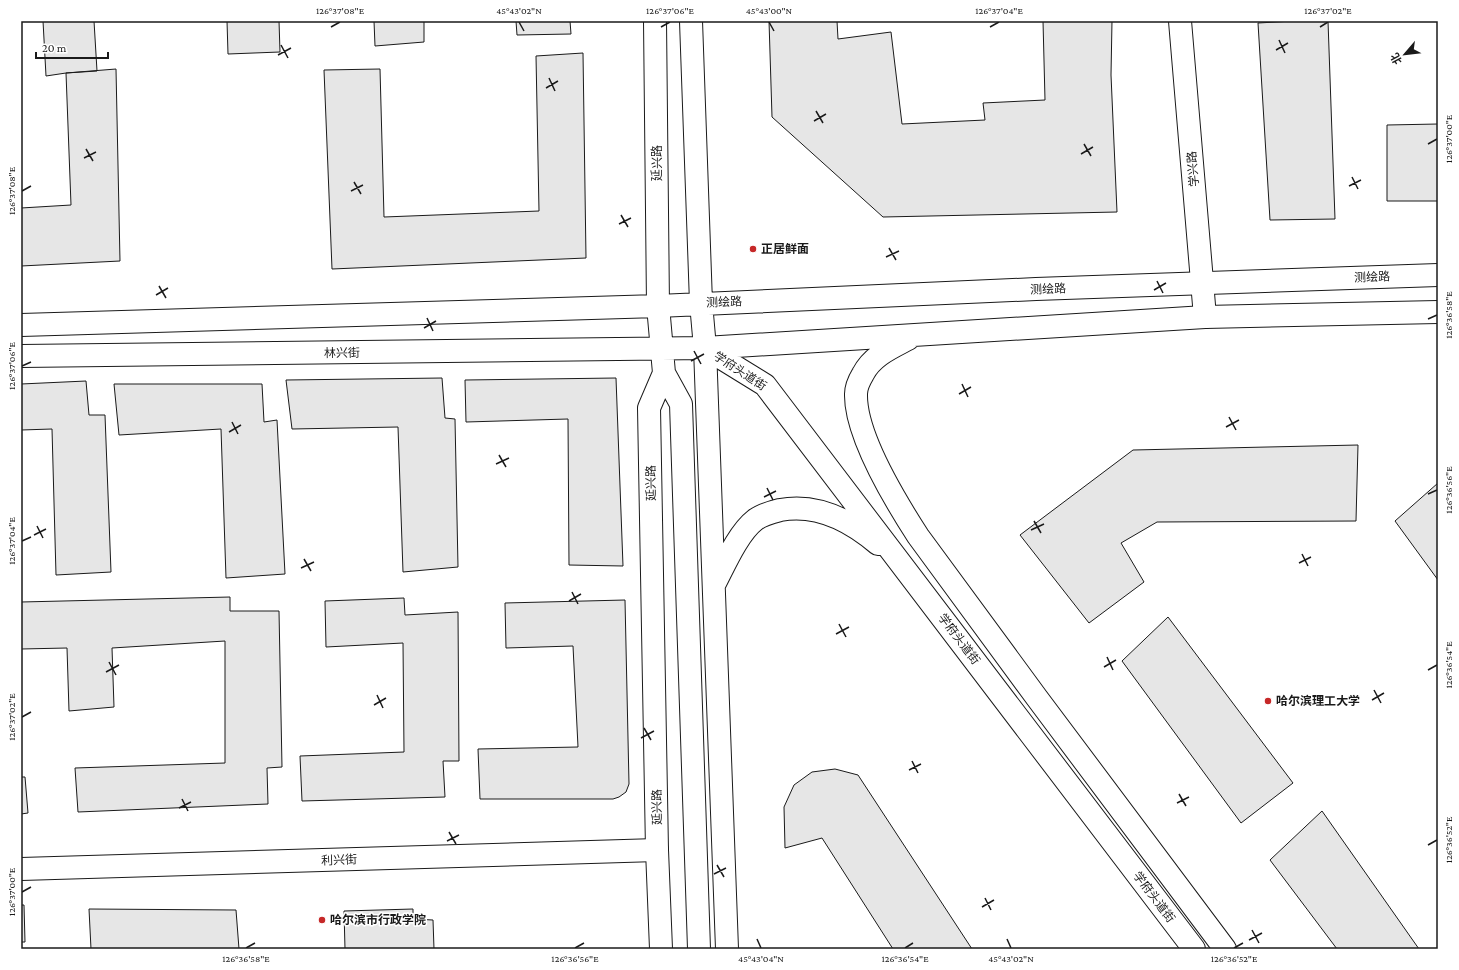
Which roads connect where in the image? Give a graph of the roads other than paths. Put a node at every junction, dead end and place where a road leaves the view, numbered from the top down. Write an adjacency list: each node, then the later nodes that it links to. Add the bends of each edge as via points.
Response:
1 (655, 21): 7 (main road, 延兴路)
2 (691, 21): 6 (main road)
3 (1180, 21): 5 (main road, 学兴路)
4 (1438, 275): 5 (main road, 测绘路)
5 (1202, 283): 6 (main road, 测绘路); 9 (main road, 学兴路)
6 (701, 303): 7 (main road, 测绘路); 12 (main road)
7 (658, 306): 10 (main road); 13 (main road, 延兴路)
8 (1438, 312): 9 (main road)
9 (1205, 317): 11 (main road)
10 (21, 325)
11 (914, 335): 12 (main road); 24 (main road, via 879,354 862,374 856,392 856,405 876,462 918,536)
12 (705, 348): 13 (main road); 16 (main road, 学府头道街, via 765,385); 17 (main road)
13 (662, 349): 14 (main road, 林兴街); 15 (main road, 延兴路)
14 (21, 356)
15 (664, 373): 18 (main road, 延兴路, via 649,408); 21 (main road, via 681,404)
16 (904, 566): 17 (main road, via 866,534 843,520 816,510 790,508 755,520 742,534); 23 (main road, 学府头道街)
17 (714, 585): 22 (main road)
18 (657, 850): 19 (main road, 利兴街); 20 (main road, 延兴路)
19 (21, 869)
20 (661, 949)
21 (699, 949)
22 (727, 949)
23 (1194, 949)
24 (1225, 949)

